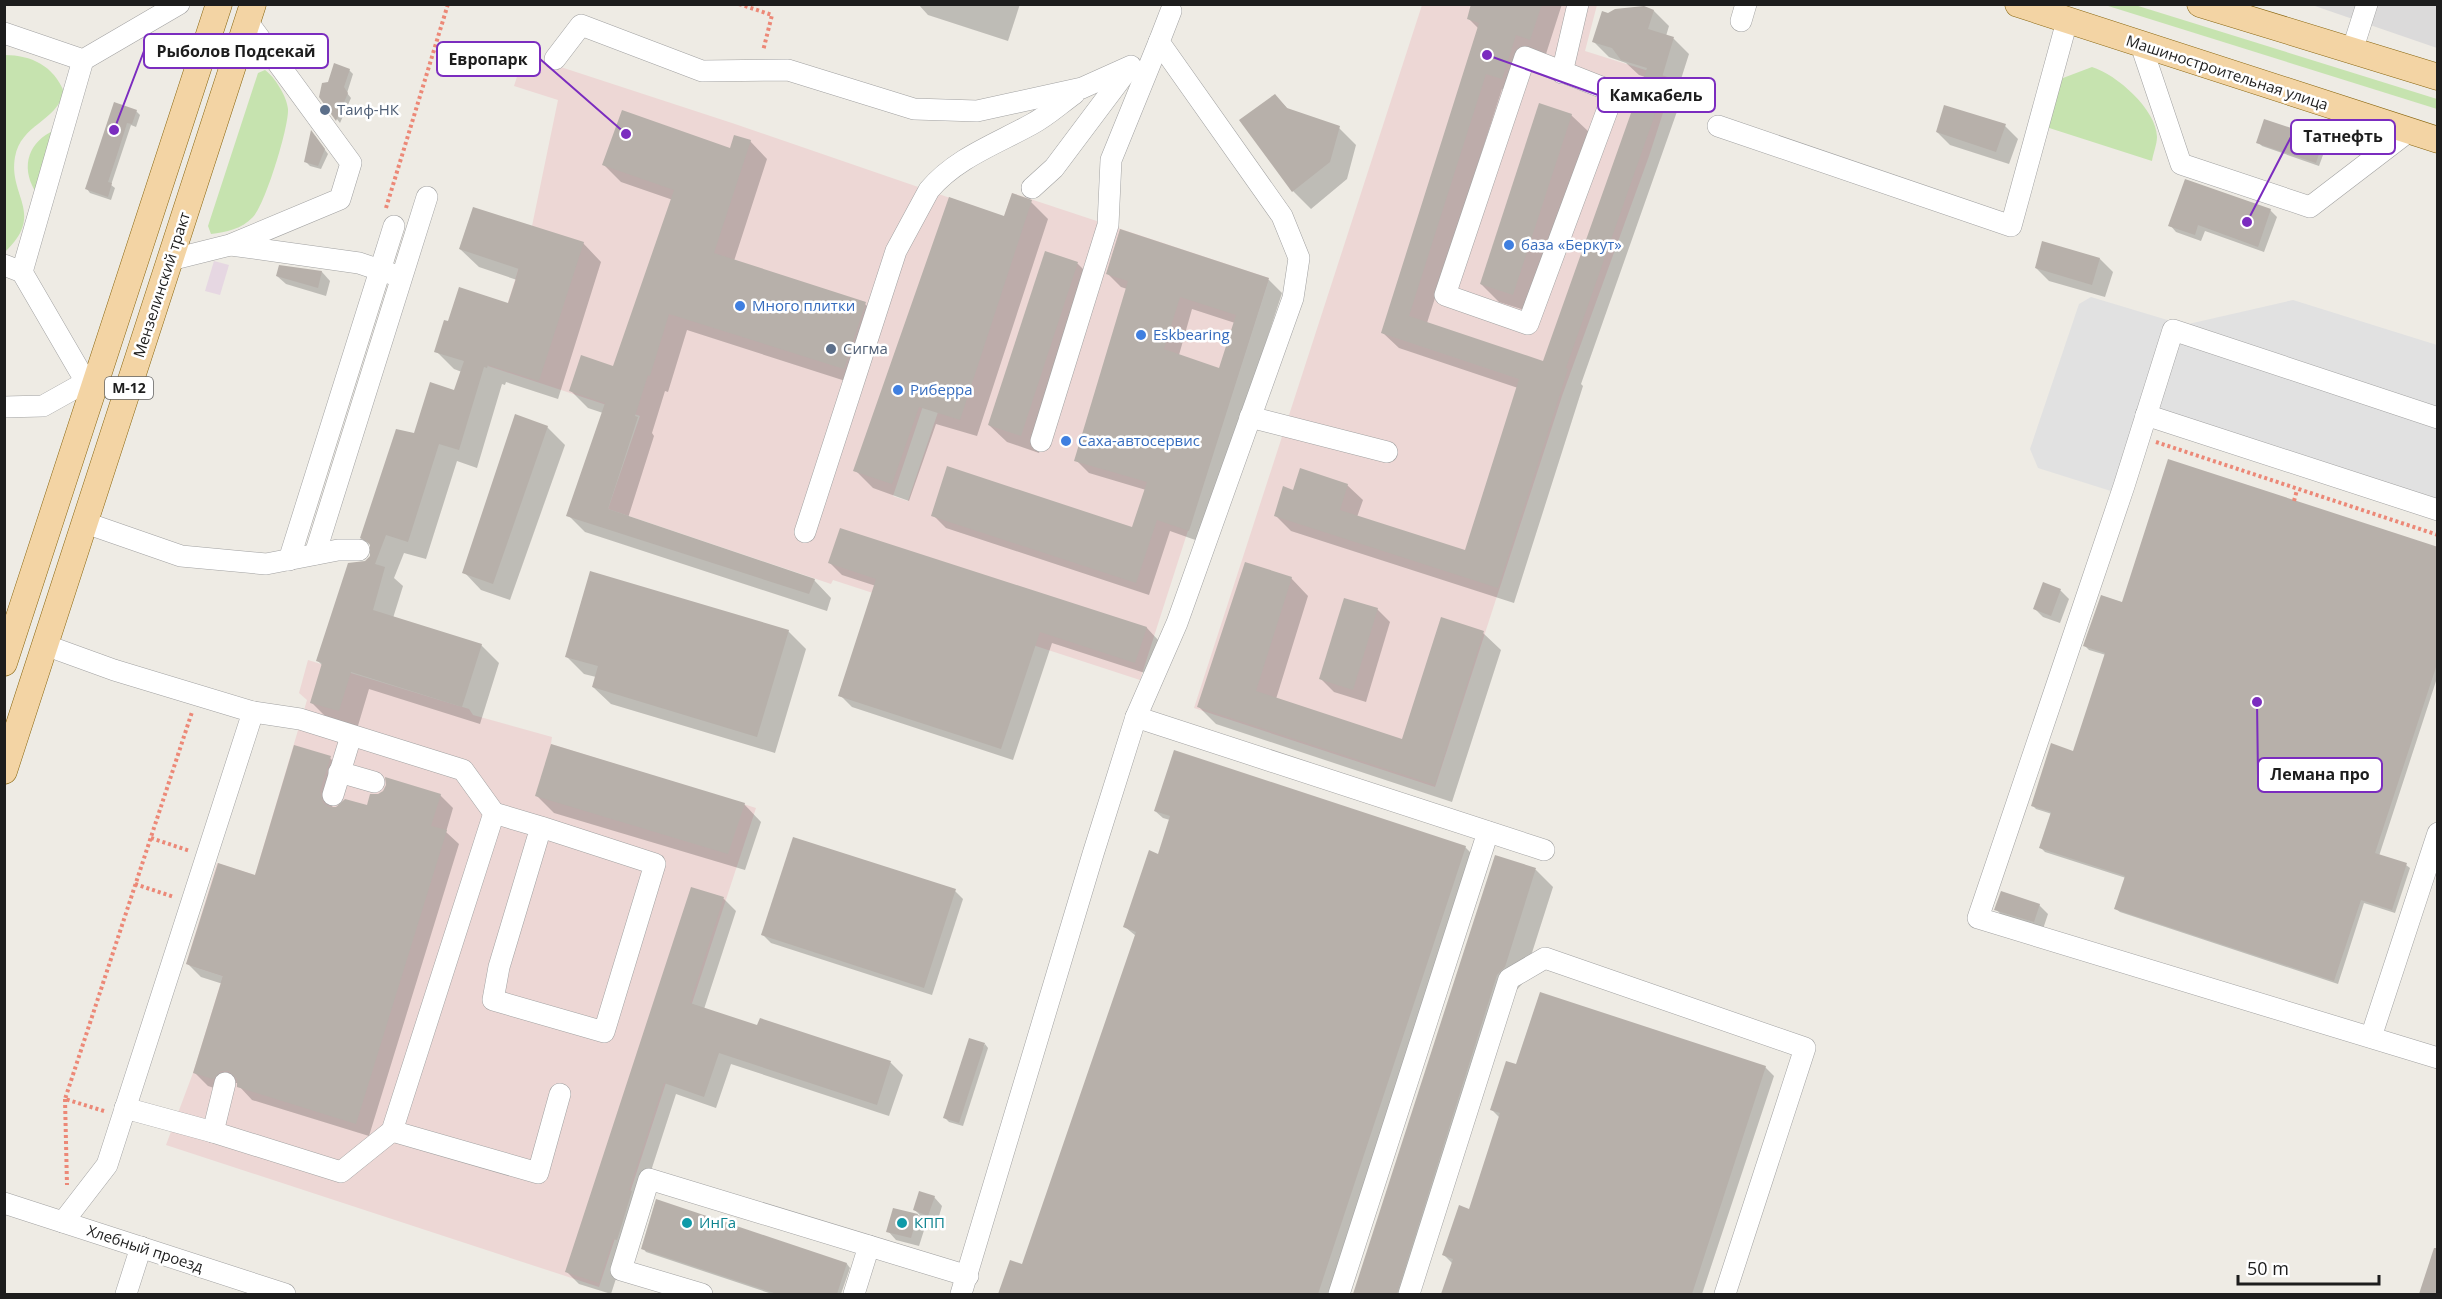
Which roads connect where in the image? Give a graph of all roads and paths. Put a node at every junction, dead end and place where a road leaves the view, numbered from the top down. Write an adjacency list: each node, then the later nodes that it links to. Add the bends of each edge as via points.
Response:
1 (179, 4): 17 (street)
2 (219, 4): 34 (main road, М-12)
3 (448, 4): 28 (path)
4 (739, 4): 19 (path, via 772,15)
5 (1578, 4): 20 (street)
6 (2018, 4): 11 (main road, Машиностроительная улица)
7 (2367, 4): 15 (street)
8 (2209, 6): 15 (main road)
9 (1173, 8): 13 (street); 18 (street)
10 (250, 13): 29 (street, via 351,163 340,199); 30 (main road, Мензелинский тракт / М-12)
11 (2067, 21): 14 (main road, Машиностроительная улица); 23 (street, via 2011,226)
12 (4, 33): 17 (street)
13 (1158, 42): 37 (street, via 1282,216 1299,258 1293,298); 40 (street, via 1111,160 1108,225)
14 (2141, 45): 24 (main road, Машиностроительная улица); 24 (street, via 2181,164 2310,207)
15 (2352, 51): 21 (main road)
16 (555, 59): 19 (street, via 581,25 702,71)
17 (83, 60): 31 (street)
18 (1131, 66): 22 (street); 26 (street, via 1054,168)
19 (758, 71): 22 (street, via 788,70 914,109 977,111)
20 (1562, 73): 20 (street, via 1614,92 1528,324 1445,295 1525,57)
21 (2438, 77)
22 (1082, 88): 46 (street, via 1034,123 975,153 929,190 896,251)
23 (1718, 126)
24 (2408, 132): 25 (main road, Машиностроительная улица)
25 (2438, 140)
26 (1032, 188)
27 (427, 197): 33 (street)
28 (389, 218): 32 (street)
29 (230, 245): 30 (street); 32 (street)
30 (170, 260): 45 (main road, Мензелинский тракт / М-12)
31 (13, 268): 34 (street)
32 (380, 270): 33 (street); 50 (street)
33 (402, 277): 49 (street)
34 (92, 383): 35 (street, via 43,406); 52 (main road, М-12)
35 (4, 408)
36 (2146, 415): 38 (street, via 2174,330); 39 (street); 44 (street)
37 (1250, 417): 41 (street); 55 (street, via 1177,623)
38 (2438, 418)
39 (2140, 436): 42 (path); 70 (street, via 1978,918)
40 (1041, 441)
41 (1387, 452)
42 (2297, 490): 43 (path); 47 (path)
43 (2294, 501)
44 (2438, 510)
45 (86, 523): 50 (street, via 182,556 266,564); 51 (main road, Мензелинский тракт / М-12)
46 (805, 532)
47 (2438, 536)
48 (359, 550): 49 (street)
49 (315, 554): 50 (street)
50 (289, 560)
51 (45, 645): 53 (street); 57 (main road, Мензелинский тракт / М-12)
52 (4, 663)
53 (197, 695): 54 (street); 65 (path)
54 (254, 712): 56 (street, via 300,719); 67 (street)
55 (1137, 717): 63 (street); 83 (street)
56 (351, 736): 58 (street); 61 (street, via 463,770)
57 (4, 771)
58 (339, 772): 59 (street); 60 (street)
59 (374, 782)
60 (333, 795)
61 (494, 813): 62 (street); 76 (street)
62 (541, 827): 62 (street, via 655,864 604,1032 494,1000 499,966)
63 (1488, 832): 66 (street); 88 (street)
64 (2438, 833): 70 (street)
65 (150, 838): 67 (path); 68 (path)
66 (1544, 850)
67 (207, 857): 69 (street)
68 (135, 884): 69 (path); 74 (path)
69 (192, 903): 75 (street)
70 (2371, 1037): 71 (street)
71 (2438, 1058)
72 (225, 1083): 77 (street)
73 (560, 1094): 76 (street, via 538,1173)
74 (65, 1099): 75 (path); 79 (path, via 66,1192)
75 (124, 1113): 77 (street); 79 (street, via 107,1165)
76 (392, 1131): 77 (street, via 341,1172)
77 (213, 1132)
78 (4, 1203): 80 (street, Хлебный проезд)
79 (77, 1203): 80 (street)
80 (63, 1222): 82 (street, Хлебный проезд)
81 (869, 1246): 83 (street); 86 (street, via 650,1179 621,1270); 87 (street)
82 (141, 1247): 84 (street); 85 (street, Хлебный проезд)
83 (965, 1285)
84 (126, 1294)
85 (285, 1294)
86 (702, 1294)
87 (854, 1294)
88 (1339, 1294)
89 (1409, 1294): 90 (street, via 1509,979 1545,958 1805,1048)
90 (1725, 1294)

